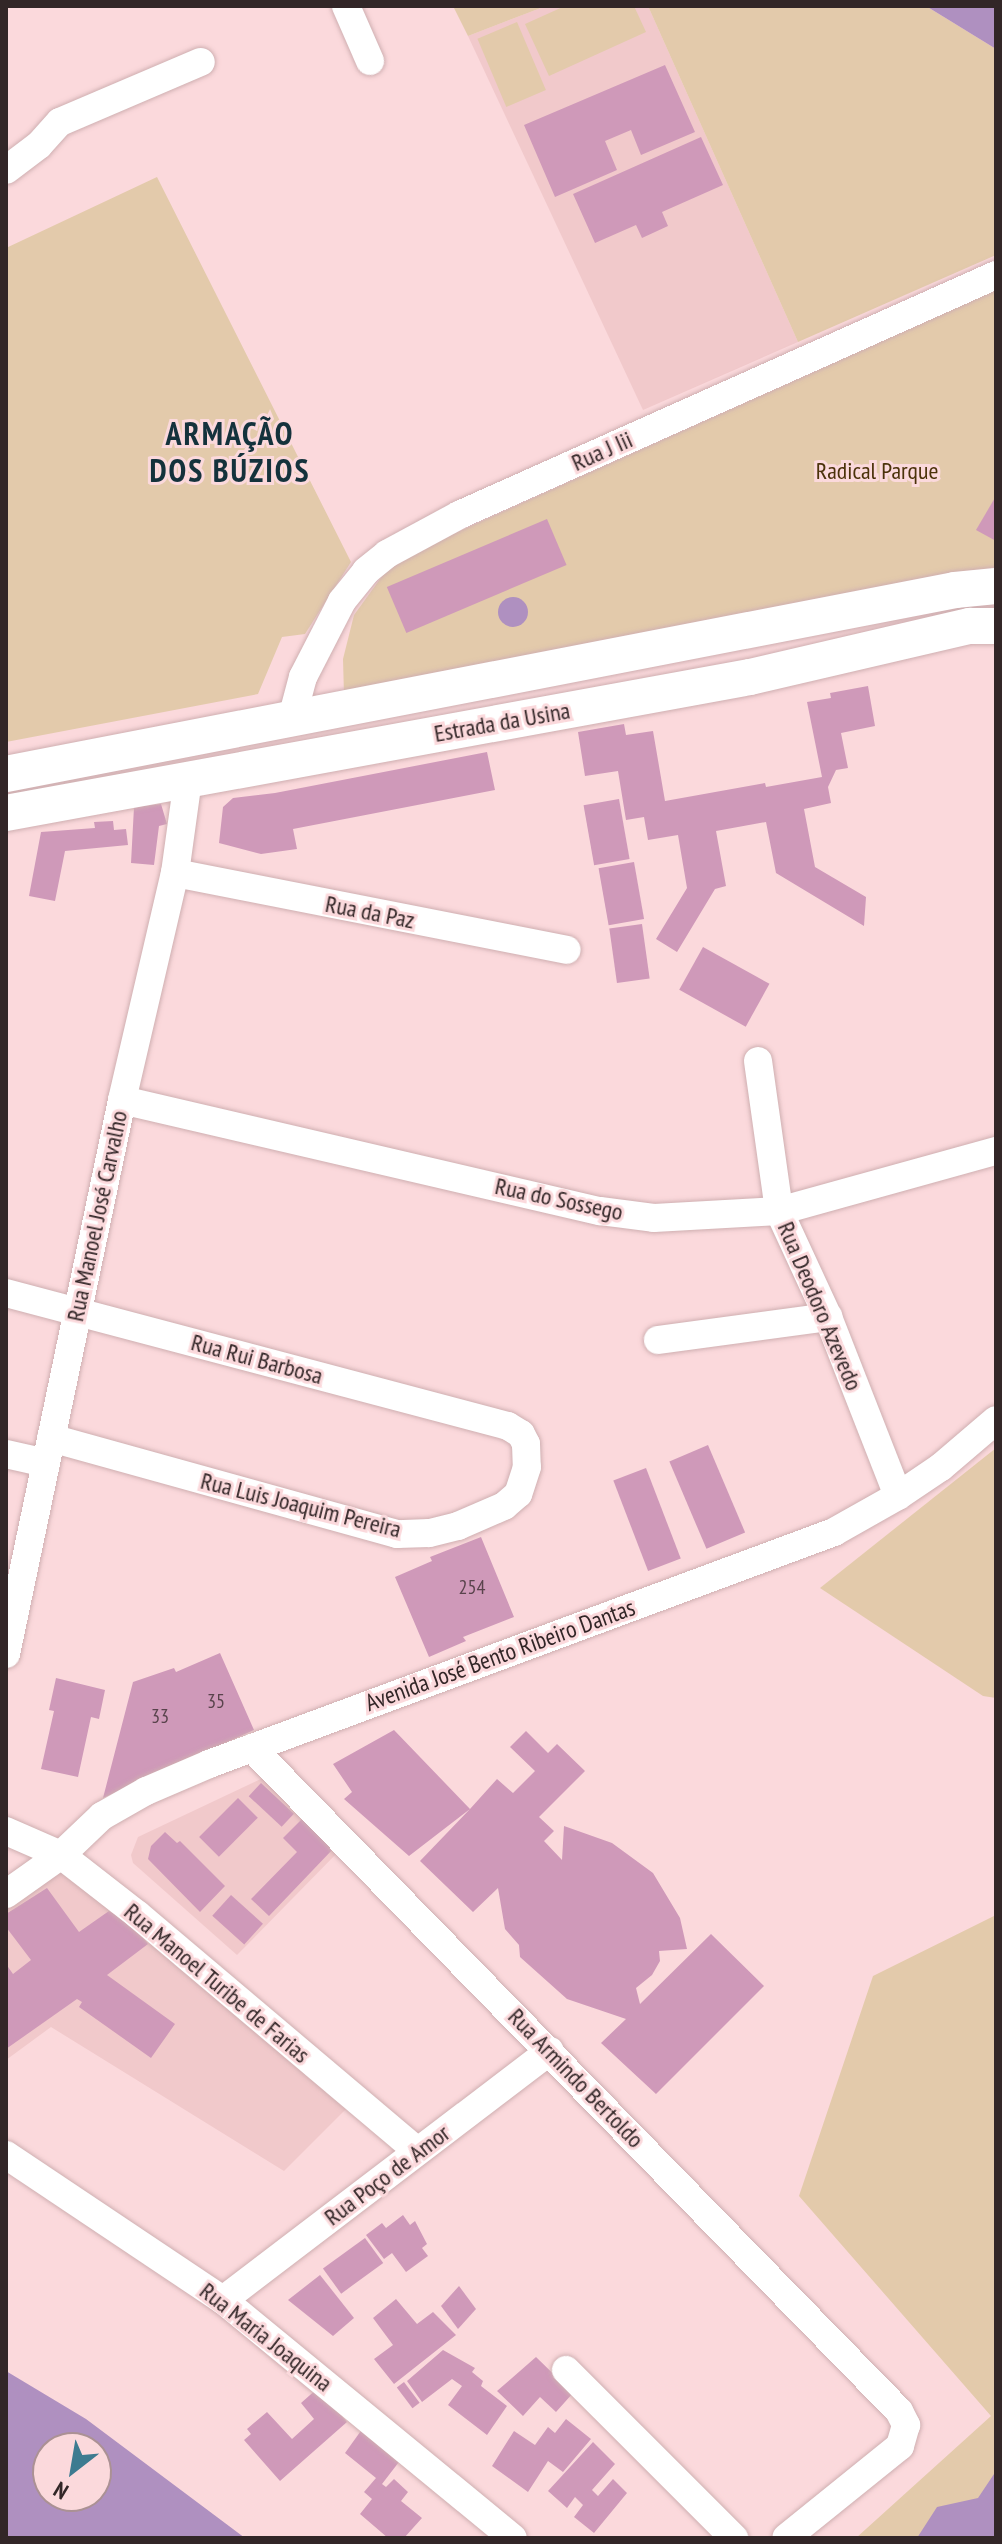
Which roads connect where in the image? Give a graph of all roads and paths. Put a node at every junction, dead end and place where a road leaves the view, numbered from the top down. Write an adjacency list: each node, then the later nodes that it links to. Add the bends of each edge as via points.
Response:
1 (346, 6): 2 (street)
2 (370, 61)
3 (201, 62): 4 (street, via 60,122)
4 (6, 170)
5 (996, 275): 9 (street, Rua J Iii, via 473,509 387,554 342,601 303,677)
6 (996, 586): 7 (main road, Estrada da Usina)
7 (955, 590): 8 (main road, via 953,609); 9 (main road, Estrada da Usina)
8 (983, 626): 11 (main road, Estrada da Usina, via 750,677)
9 (292, 718): 10 (main road, Estrada da Usina)
10 (6, 774)
11 (188, 779): 12 (main road, Estrada da Usina); 13 (street, Rua Manoel José Carvalho)
12 (8, 812)
13 (175, 873): 14 (street, Rua da Paz); 16 (street, Rua Manoel José Carvalho)
14 (566, 950)
15 (758, 1061): 18 (street, Rua Deodoro Azevedo)
16 (122, 1100): 18 (street, Rua do Sossego, via 600,1211 654,1218); 20 (street, Rua Manoel José Carvalho)
17 (996, 1151): 18 (street, Rua do Sossego)
18 (779, 1211): 21 (street, Rua Deodoro Azevedo)
19 (6, 1293): 20 (street, Rua Rui Barbosa)
20 (77, 1311): 24 (street, Rua Rui Barbosa); 25 (street, Rua Manoel José Carvalho)
21 (828, 1317): 22 (street); 27 (street, Rua Deodoro Azevedo)
22 (658, 1340)
23 (996, 1420): 27 (street, Avenida José Bento Ribeiro Dantas)
24 (508, 1426): 25 (street, Rua Luis Joaquim Pereira, via 526,1444 527,1467 518,1494 504,1506 429,1533 397,1534)
25 (48, 1450): 26 (street, Rua Luis Joaquim Pereira); 28 (street, Rua Manoel José Carvalho)
26 (6, 1454)
27 (898, 1496): 29 (street, Avenida José Bento Ribeiro Dantas, via 834,1532)
28 (7, 1642)
29 (252, 1748): 31 (street, Avenida José Bento Ribeiro Dantas, via 146,1791 102,1816); 33 (street, Rua Armindo Bertoldo)
30 (6, 1831): 31 (street, Rua Manoel Turibe de Farias)
31 (61, 1855): 32 (street, Avenida José Bento Ribeiro Dantas); 34 (street, Rua Manoel Turibe de Farias, via 178,1947)
32 (6, 1894)
33 (550, 2051): 34 (street, Rua Poço de Amor); 40 (street, Rua Armindo Bertoldo, via 899,2411 906,2425 900,2446)
34 (417, 2151): 36 (street, Rua Poço de Amor)
35 (6, 2155): 36 (street, Rua Maria Joaquina)
36 (223, 2300): 38 (street, Rua Maria Joaquina)
37 (566, 2370): 39 (street)
38 (513, 2538)
39 (734, 2538)
40 (786, 2538)

